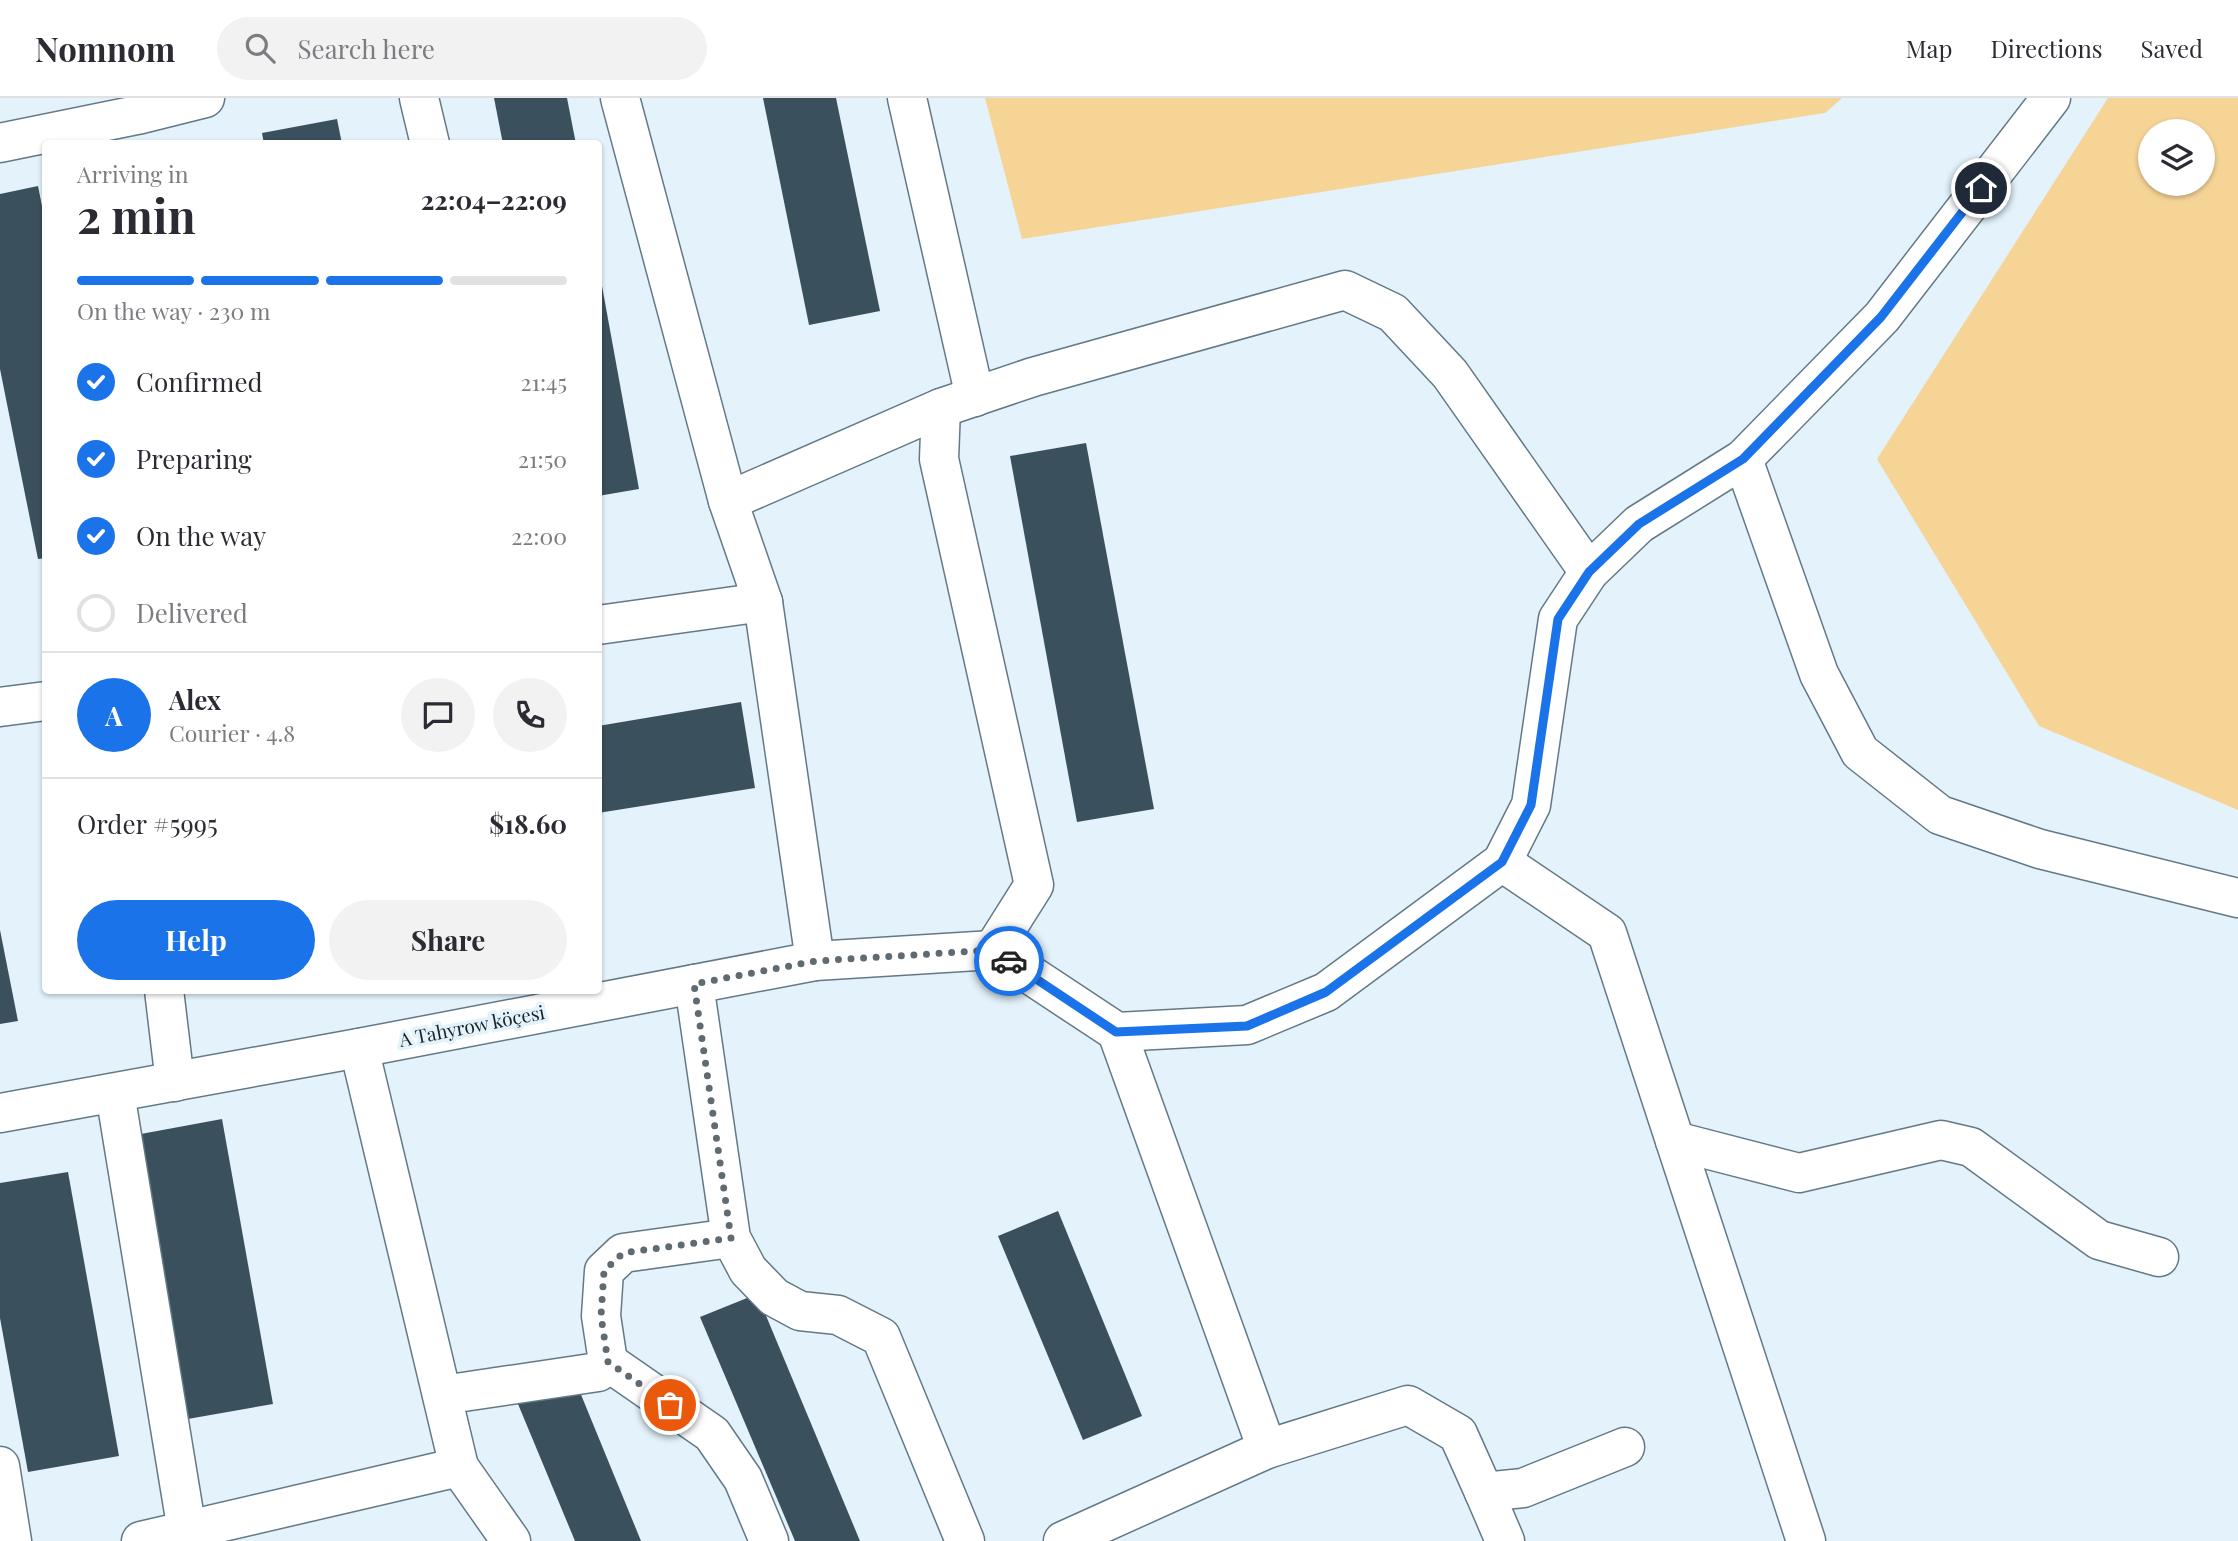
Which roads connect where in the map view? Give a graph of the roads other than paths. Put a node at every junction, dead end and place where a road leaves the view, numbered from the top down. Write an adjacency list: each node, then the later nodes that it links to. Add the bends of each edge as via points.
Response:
1 (205, 98): 7 (street)
2 (419, 98): 8 (street)
3 (620, 98): 12 (street)
4 (907, 98): 10 (street)
5 (2051, 98): 11 (street, via 1881,317)
6 (93, 111): 7 (street); 9 (street)
7 (140, 129)
8 (429, 140)
9 (0, 143)
10 (958, 402): 12 (street); 13 (street, via 1345,290 1393,313 1450,374); 20 (street, via 939,458 1034,885)
11 (1743, 459): 13 (street, via 1639,524); 19 (street, via 1819,674 1860,752 1940,815 2040,849)
12 (727, 501): 14 (street)
13 (1589, 572): 18 (street, via 1558,619 1531,805)
14 (763, 603): 15 (street); 21 (street)
15 (602, 624)
16 (42, 702): 17 (street)
17 (0, 707)
18 (1502, 862): 24 (street, via 1326,992 1247,1026); 29 (street, via 1607,933)
19 (2238, 898)
20 (993, 950): 21 (street, A Tahyrow köçesi); 24 (street)
21 (816, 961): 22 (street, A Tahyrow köçesi)
22 (694, 984): 25 (street, A Tahyrow köçesi); 30 (street)
23 (164, 994): 26 (street)
24 (1116, 1032): 35 (street)
25 (359, 1048): 26 (street, A Tahyrow köçesi); 33 (street)
26 (175, 1082): 27 (street, A Tahyrow köçesi)
27 (115, 1093): 28 (street, A Tahyrow köçesi); 39 (street)
28 (0, 1114)
29 (1675, 1141): 31 (street, via 1799,1173 1941,1140 1970,1147 2099,1240); 47 (street)
30 (731, 1238): 32 (street, via 623,1253 604,1271 601,1316); 44 (street, via 747,1270 774,1297 800,1311 838,1315 881,1337)
31 (2159, 1257)
32 (608, 1362): 33 (street, via 598,1372); 43 (street, via 712,1434 743,1479)
33 (443, 1395): 37 (street)
34 (1625, 1447): 38 (street, via 1523,1488)
35 (1268, 1449): 38 (street, via 1408,1405 1458,1434); 45 (street)
36 (0, 1466): 40 (street)
37 (459, 1467): 39 (street); 42 (street)
38 (1485, 1492): 46 (street)
39 (187, 1531): 41 (street)
40 (12, 1541)
41 (141, 1541)
42 (511, 1541)
43 (769, 1541)
44 (965, 1541)
45 (1063, 1541)
46 (1505, 1541)
47 (1806, 1541)

